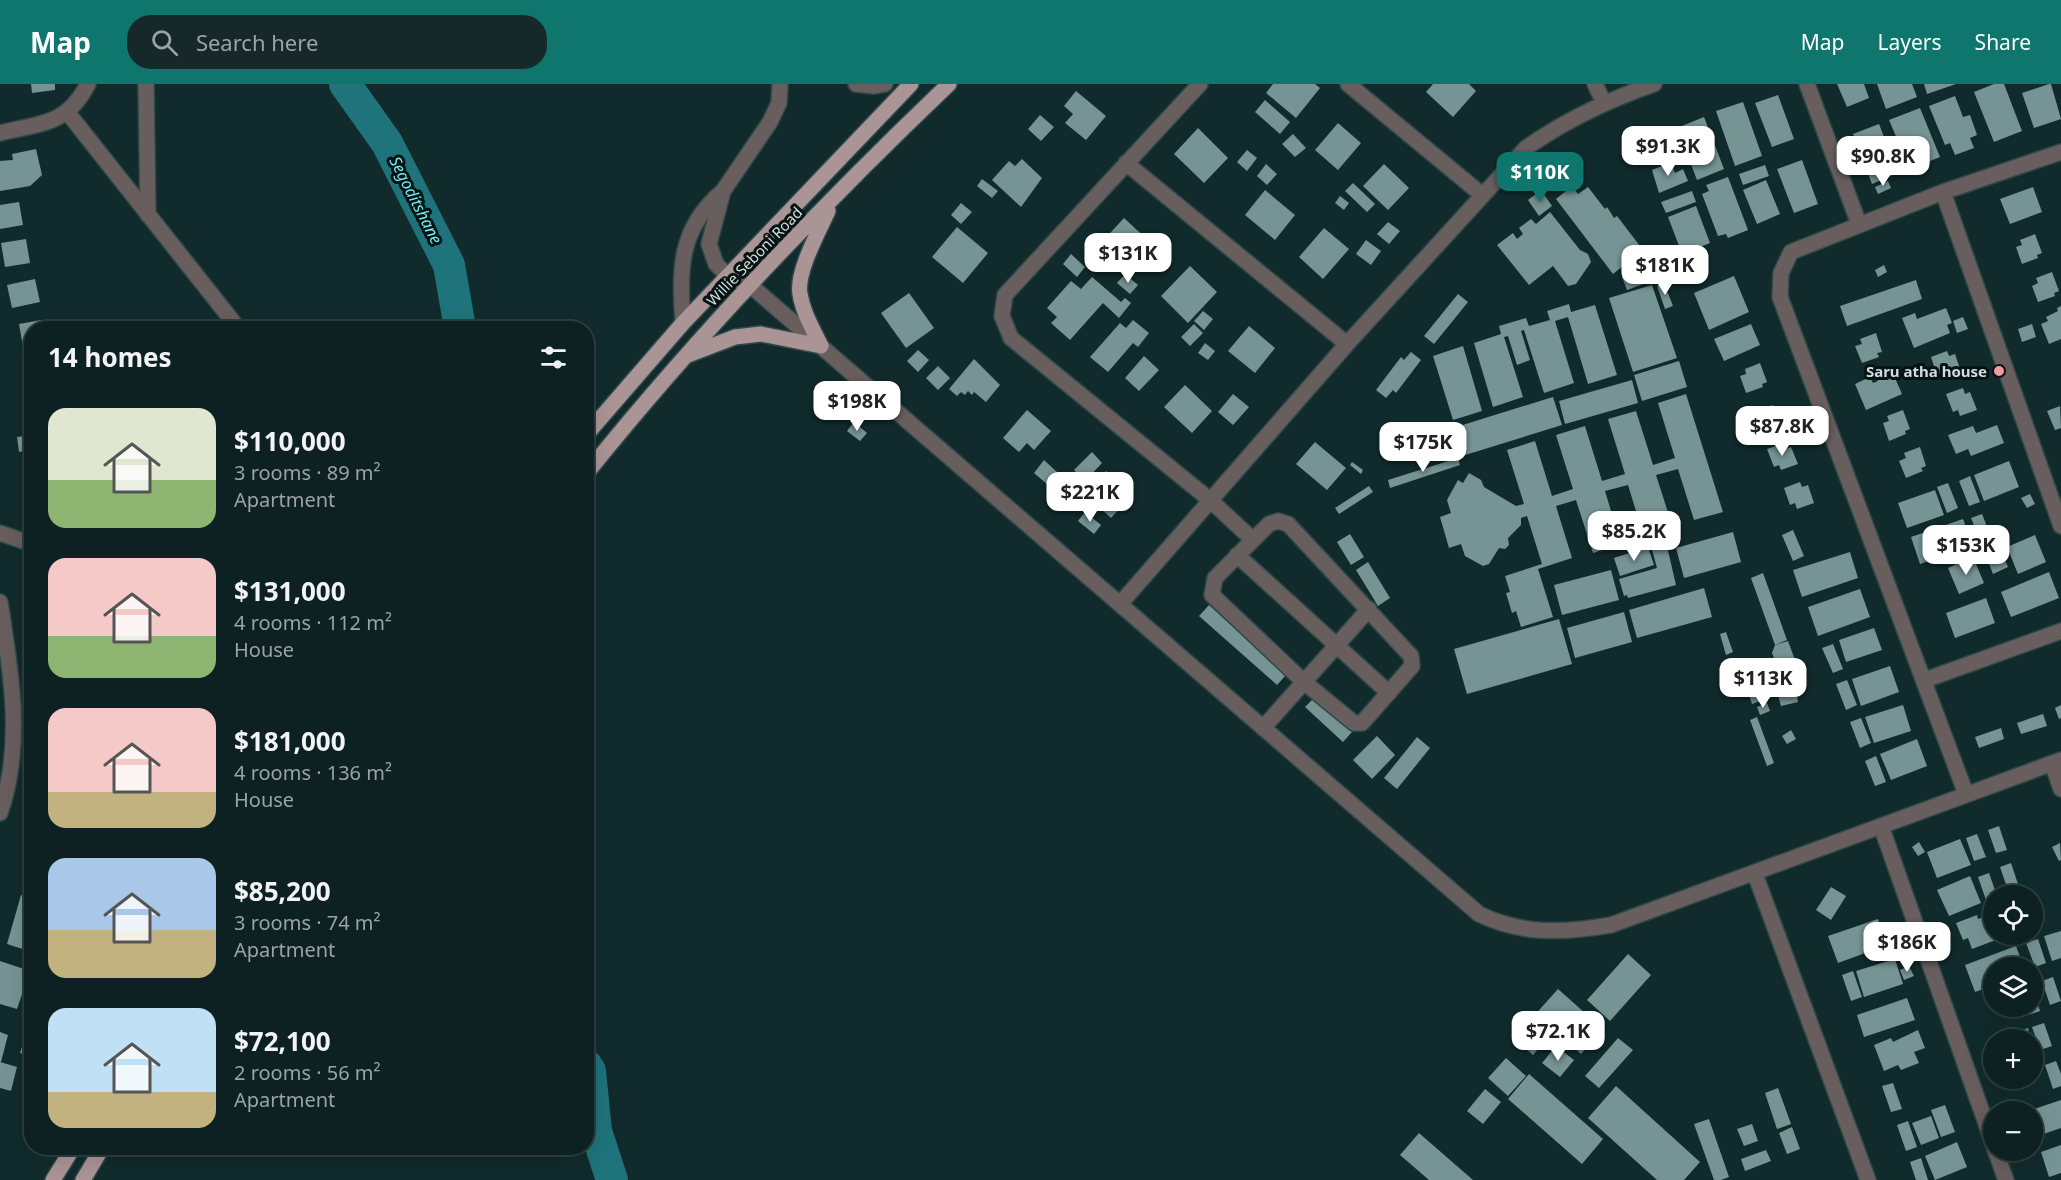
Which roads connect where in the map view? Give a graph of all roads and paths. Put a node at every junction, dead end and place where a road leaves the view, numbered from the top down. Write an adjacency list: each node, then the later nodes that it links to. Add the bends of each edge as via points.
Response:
1 (88, 84): 14 (street)
2 (146, 84): 22 (street)
3 (780, 84): 18 (street, via 779,104 770,122)
4 (856, 84): 5 (street)
5 (885, 84)
6 (911, 84): 24 (main road, Willie Seboni Road)
7 (949, 84): 21 (main road, Willie Seboni Road)
8 (1200, 84): 17 (street)
9 (1348, 84): 20 (street)
10 (1595, 84): 13 (street)
11 (1654, 84): 13 (street)
12 (1807, 84): 23 (street)
13 (1604, 103): 20 (street, via 1526,148)
14 (68, 113): 15 (street); 22 (street)
15 (0, 133)
16 (2061, 152): 19 (street)
17 (1126, 163): 28 (street); 33 (street, via 1005,295 1002,316 1011,338)
18 (723, 191): 24 (street, via 709,244 716,264); 27 (street, via 704,208 687,240 681,294)
19 (1943, 192): 23 (street); 34 (street)
20 (1481, 194): 28 (street)
21 (833, 200): 25 (main road, Willie Seboni Road); 29 (main road, via 804,268 799,291)
22 (148, 215): 26 (street)
23 (1859, 224): 44 (street, via 1791,252 1781,273 1780,297)
24 (728, 276): 25 (street); 27 (main road, Willie Seboni Road)
25 (752, 286): 29 (street); 30 (main road, Willie Seboni Road)
26 (232, 321)
27 (683, 323): 31 (main road, Willie Seboni Road)
28 (1347, 344): 33 (street)
29 (821, 346): 30 (main road, via 761,334 747,335); 40 (street)
30 (685, 356): 32 (main road, Willie Seboni Road)
31 (594, 426)
32 (594, 464)
33 (1210, 500): 36 (street); 40 (street)
34 (2061, 526)
35 (0, 533): 37 (street)
36 (1253, 540): 38 (street); 41 (street, via 1269,524 1288,524)
37 (24, 541)
38 (1238, 555): 43 (street); 45 (street, via 1215,578 1212,595)
39 (0, 602): 49 (street, via 14,686)
40 (1120, 604): 47 (street)
41 (1369, 609): 43 (street); 46 (street, via 1413,661)
42 (2061, 631): 44 (street)
43 (1336, 646): 45 (street); 46 (street)
44 (1924, 680): 51 (street)
45 (1304, 682): 46 (street, via 1359,724); 47 (street)
46 (1389, 693)
47 (1263, 728): 54 (street, via 1461,900 1502,925 1572,932 1611,925)
48 (2056, 762): 50 (street); 51 (street)
49 (4, 787): 52 (street)
50 (2061, 789)
51 (1966, 794): 53 (street)
52 (0, 813)
53 (1881, 826): 54 (street); 55 (street)
54 (1755, 874): 61 (street)
55 (1983, 1117)
56 (69, 1155): 59 (main road)
57 (98, 1155): 60 (main road)
58 (1999, 1161): 62 (street)
59 (53, 1180)
60 (83, 1180)
61 (1868, 1180)
62 (2006, 1180)

